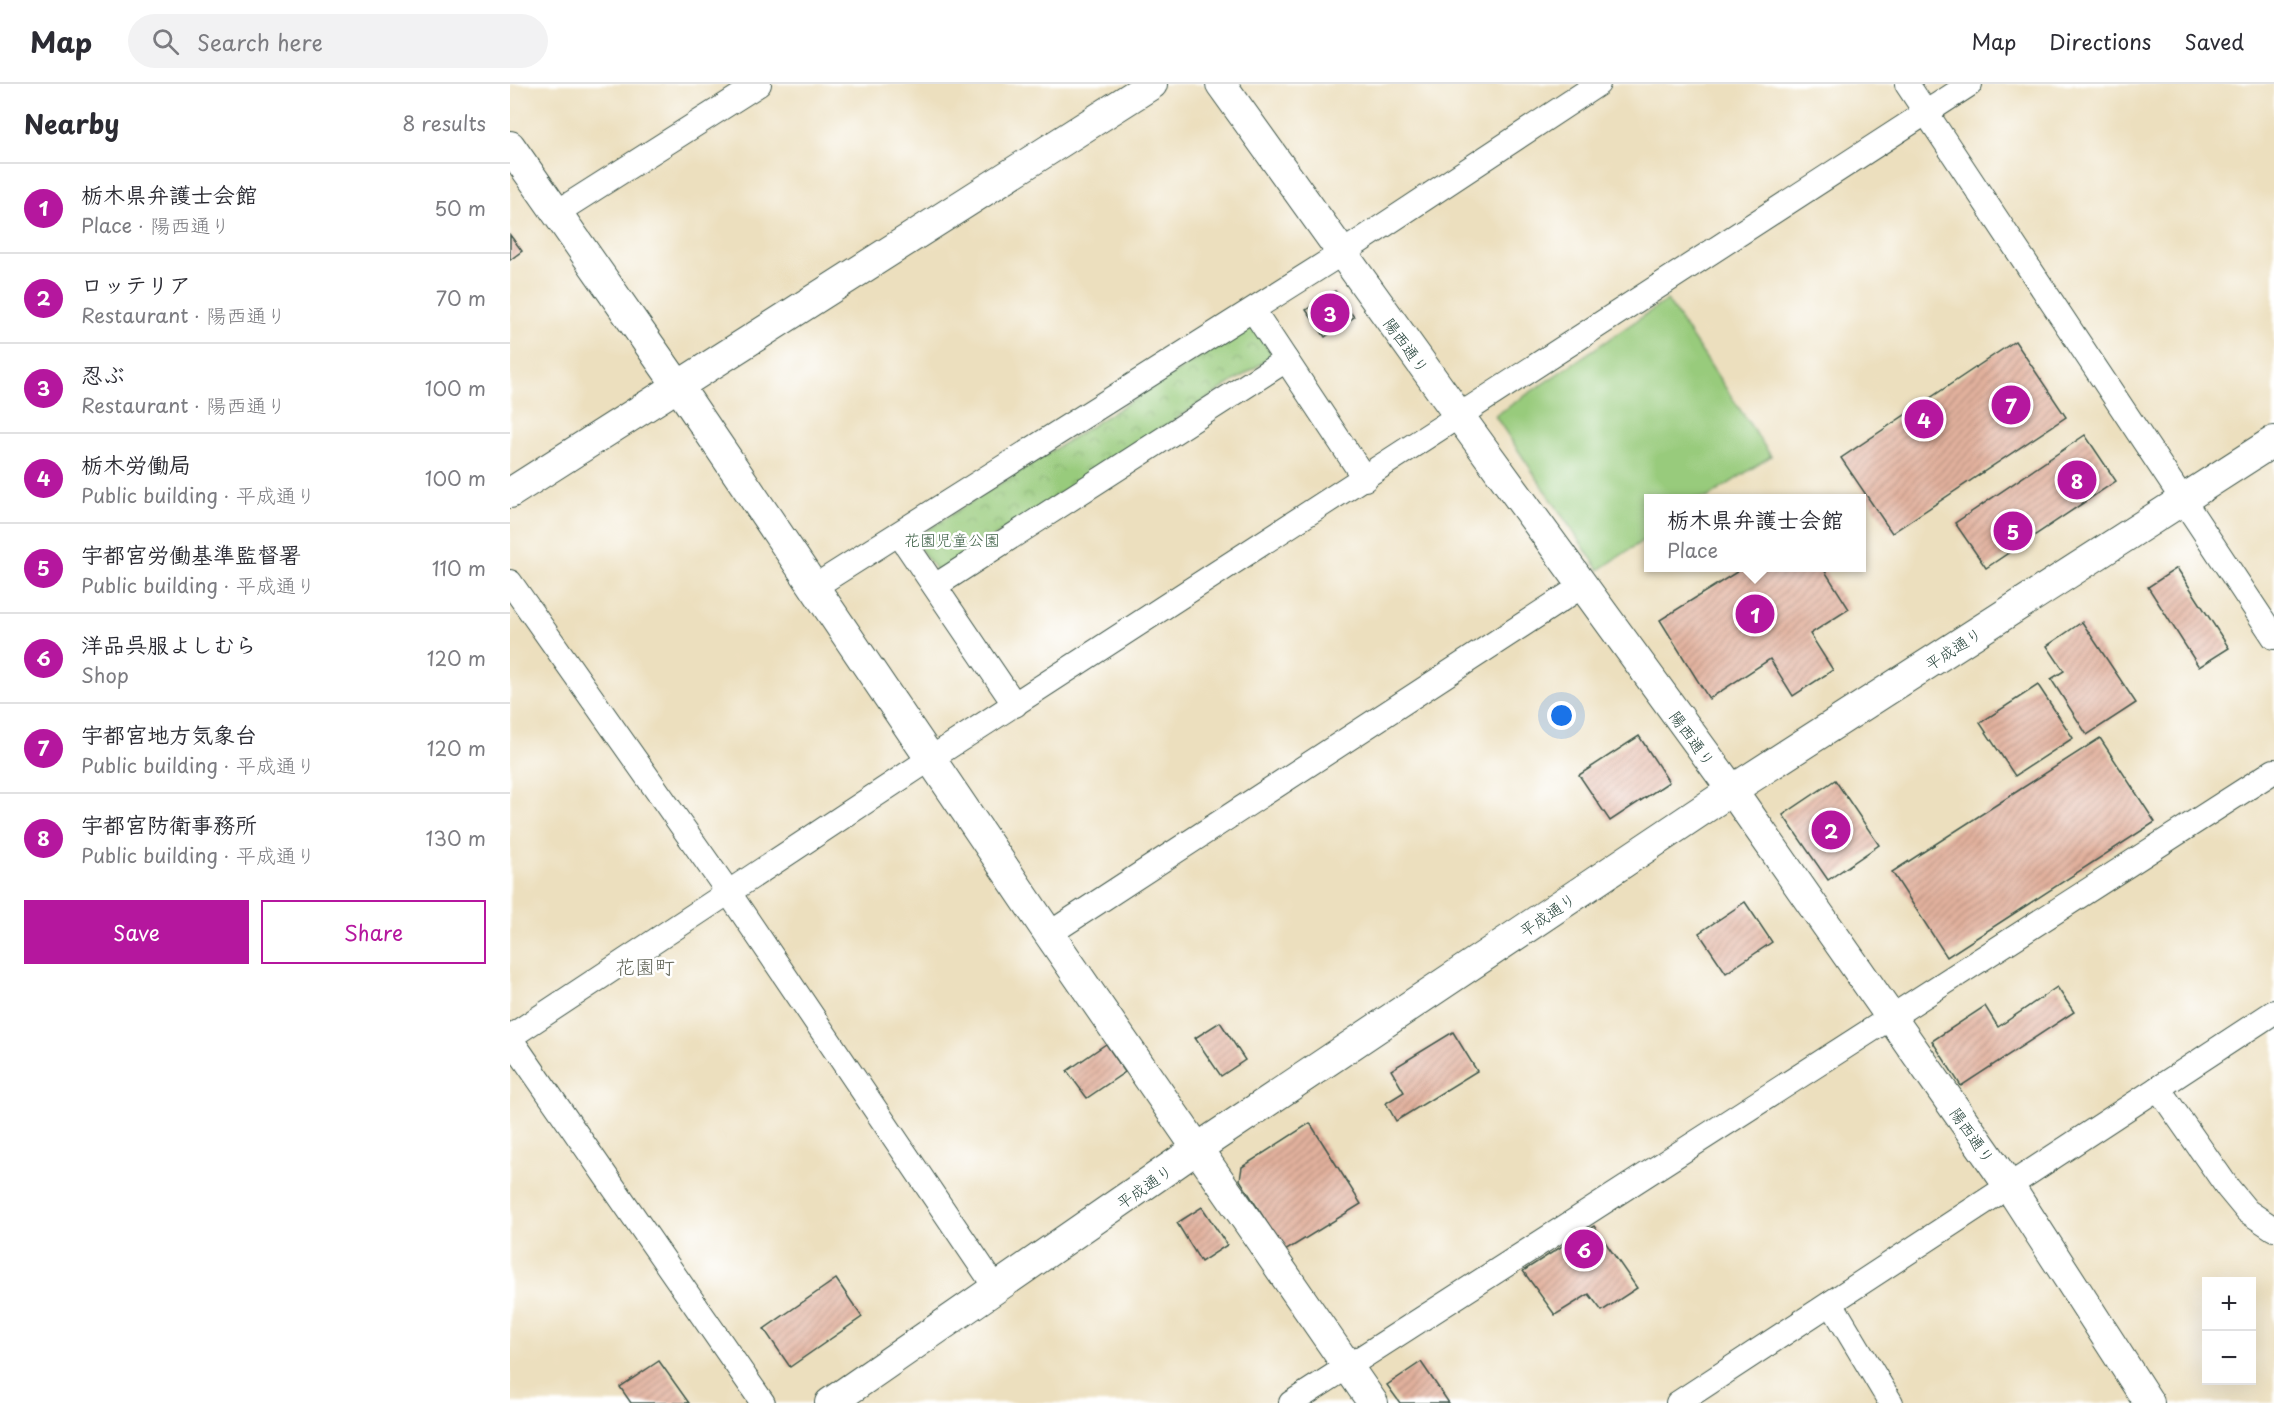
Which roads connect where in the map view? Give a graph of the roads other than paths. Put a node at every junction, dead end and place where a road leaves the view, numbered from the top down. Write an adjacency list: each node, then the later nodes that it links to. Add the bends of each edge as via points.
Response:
1 (759, 84): 9 (street)
2 (1152, 84): 13 (street)
3 (1221, 84): 10 (street, 陽西通り)
4 (1598, 84): 10 (street)
5 (1907, 84): 7 (street)
6 (1970, 84): 7 (street)
7 (1925, 113): 14 (street); 18 (street)
8 (510, 146): 9 (street)
9 (556, 213): 13 (street)
10 (1342, 253): 11 (street); 14 (street, 陽西通り)
11 (1253, 310): 12 (street); 19 (street)
12 (1287, 360): 16 (street); 21 (street)
13 (678, 386): 17 (street); 23 (street)
14 (1460, 417): 16 (street); 22 (street, 陽西通り)
15 (2274, 441): 18 (street, 平成通り)
16 (1365, 479): 25 (street)
17 (510, 493)
18 (2182, 500): 24 (street); 28 (street, 平成通り)
19 (899, 534): 21 (street); 23 (street)
20 (510, 582): 29 (street)
21 (935, 586): 25 (street)
22 (1582, 586): 28 (street, 陽西通り); 30 (street)
23 (814, 588): 26 (street)
24 (2274, 637)
25 (1015, 705): 26 (street)
26 (930, 759): 29 (street); 30 (street)
27 (2274, 771): 32 (street)
28 (1732, 790): 32 (street, 陽西通り); 35 (street, 平成通り)
29 (729, 893): 33 (street); 38 (street)
30 (1049, 934): 35 (street)
31 (2274, 1012): 34 (street)
32 (1889, 1017): 36 (street, 陽西通り); 40 (street)
33 (510, 1038): 41 (street)
34 (2158, 1088): 36 (street); 37 (street, via 2228,1188 2247,1211)
35 (1198, 1148): 38 (street, 平成通り); 40 (street)
36 (2009, 1186): 39 (street); 47 (street, 陽西通り)
37 (2274, 1229)
38 (996, 1288): 42 (street, 平成通り)
39 (1831, 1303): 45 (street); 46 (street)
40 (1346, 1365): 43 (street); 44 (street)
41 (763, 1403)
42 (830, 1403)
43 (1291, 1403)
44 (1373, 1403)
45 (1678, 1403)
46 (1892, 1403)
47 (2149, 1403)

